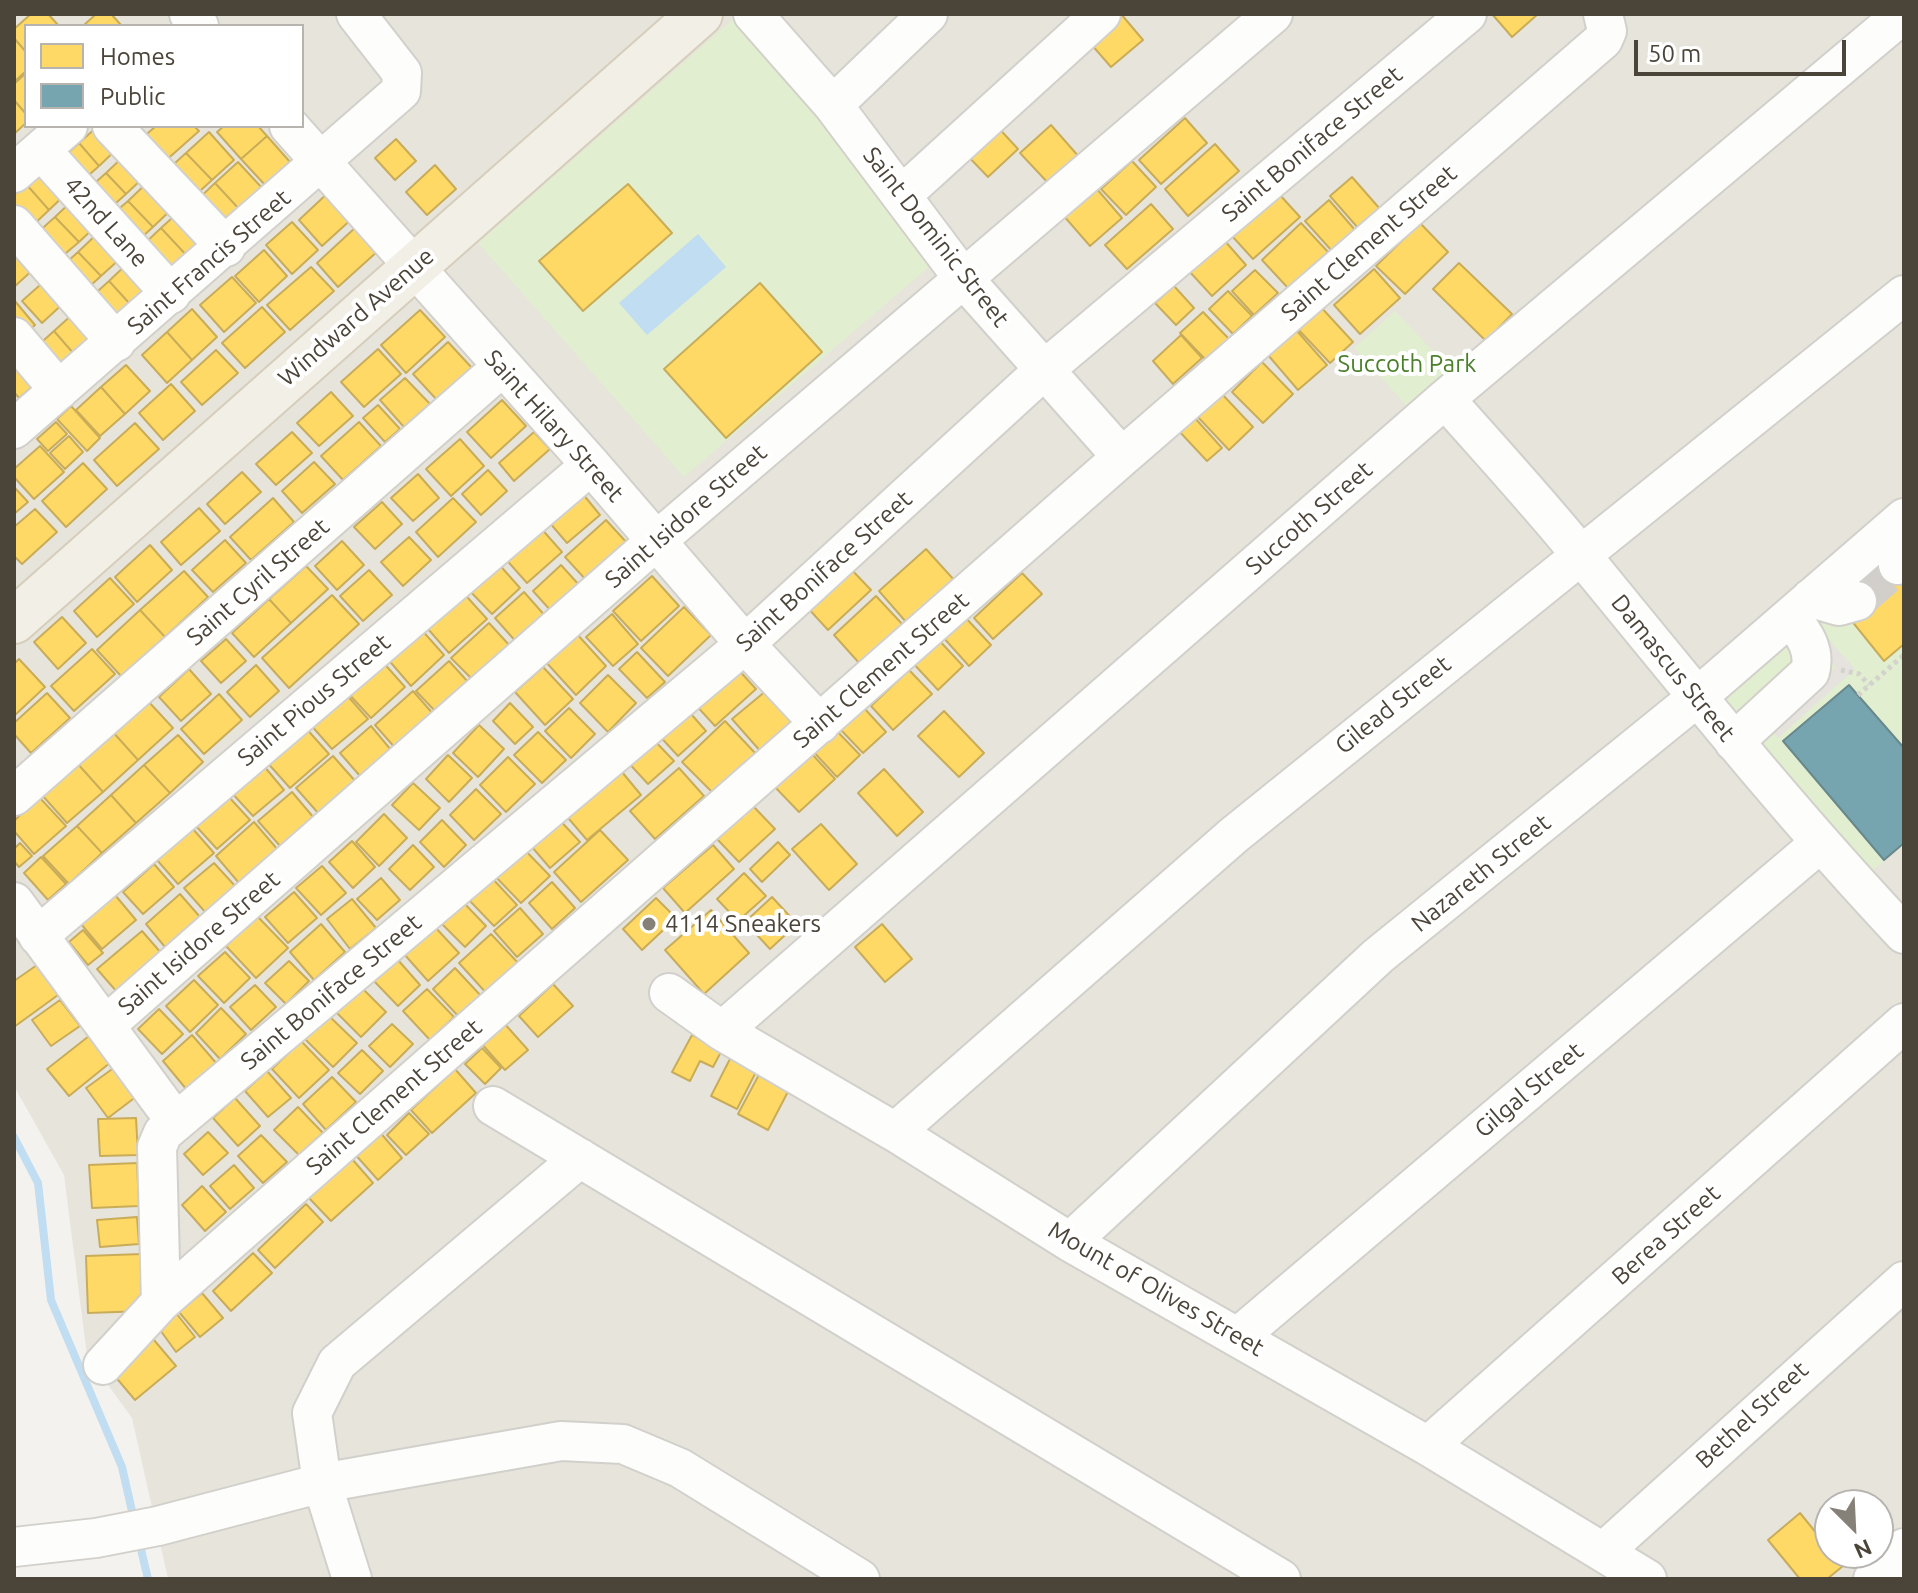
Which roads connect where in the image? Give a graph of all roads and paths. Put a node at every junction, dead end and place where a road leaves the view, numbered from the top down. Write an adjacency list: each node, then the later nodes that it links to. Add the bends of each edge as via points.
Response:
1 (356, 14): 14 (street, Saint Francis Street, via 402,73 401,91)
2 (700, 14): 18 (main road, Windward Avenue)
3 (753, 14): 10 (street, Saint Dominic Street)
4 (928, 14): 10 (street)
5 (1101, 14): 15 (street)
6 (1273, 14): 19 (street, Saint Isidore Street)
7 (1467, 14): 25 (street, Saint Boniface Street)
8 (1903, 14): 27 (street, Succoth Street)
9 (1603, 27): 29 (street, Saint Clement Street)
10 (833, 105): 15 (street, Saint Dominic Street)
11 (114, 128): 17 (street)
12 (291, 128): 14 (street, Saint Hilary Street)
13 (41, 150): 20 (street, 42nd Lane)
14 (322, 163): 17 (street, Saint Francis Street); 18 (street, Saint Hilary Street)
15 (903, 194): 19 (street, Saint Dominic Street)
16 (14, 225): 23 (street)
17 (226, 247): 20 (street, Saint Francis Street)
18 (413, 266): 24 (street, Saint Hilary Street); 36 (main road, Windward Avenue)
19 (963, 278): 25 (street, Saint Dominic Street); 32 (street, Saint Isidore Street)
20 (171, 294): 23 (street, Saint Francis Street)
21 (1904, 295): 33 (street, Gilead Street)
22 (14, 337): 26 (street)
23 (116, 342): 26 (street, Saint Francis Street)
24 (502, 367): 30 (street, Saint Hilary Street); 43 (street, Saint Cyril Street)
25 (1044, 370): 29 (street, Saint Dominic Street); 37 (street, Saint Boniface Street)
26 (59, 390): 28 (street, Saint Francis Street)
27 (1445, 399): 33 (street, Damascus Street); 51 (street, Succoth Street)
28 (14, 429)
29 (1122, 457): 41 (street, Saint Clement Street)
30 (591, 465): 32 (street, Saint Hilary Street); 47 (street, Saint Pious Street)
31 (1904, 518): 35 (street, Nazareth Street)
32 (655, 542): 37 (street, Saint Hilary Street); 50 (street, Saint Isidore Street)
33 (1580, 553): 40 (street, Damascus Street); 54 (street, Gilead Street, via 1234,835)
34 (1857, 601): 35 (street)
35 (1801, 608): 40 (street, Nazareth Street); 42 (street, via 1812,654 1810,672)
36 (14, 621)
37 (745, 644): 41 (street, Saint Hilary Street); 53 (street, Saint Boniface Street)
38 (1904, 655): 39 (path)
39 (1858, 695)
40 (1695, 699): 42 (street, Damascus Street); 56 (street, Nazareth Street, via 1378,956)
41 (820, 724): 58 (street, Saint Clement Street)
42 (1734, 742): 44 (street, Damascus Street)
43 (14, 796)
44 (1819, 844): 46 (street, Damascus Street); 59 (street, Gilgal Street)
45 (14, 902): 47 (street)
46 (1904, 934)
47 (38, 936): 50 (street)
48 (669, 993): 51 (street, Mount of Olives Street)
49 (1904, 1023): 61 (street, Berea Street)
50 (106, 1025): 53 (street)
51 (722, 1031): 54 (street, Mount of Olives Street)
52 (493, 1106): 55 (street)
53 (176, 1122): 58 (street, via 157,1147)
54 (895, 1132): 56 (street, Mount of Olives Street)
55 (580, 1158): 62 (street, via 337,1363 312,1413); 69 (street)
56 (1070, 1242): 59 (street, Mount of Olives Street)
57 (1904, 1281): 65 (street, Bethel Street)
58 (161, 1302): 60 (street, Saint Clement Street)
59 (1239, 1336): 61 (street, Mount of Olives Street)
60 (103, 1365)
61 (1428, 1446): 65 (street, Mount of Olives Street)
62 (322, 1483): 63 (street, via 158,1526); 66 (street, via 561,1441 623,1444 680,1468); 67 (street)
63 (14, 1547)
64 (1904, 1548): 71 (street)
65 (1603, 1552): 70 (street, Mount of Olives Street)
66 (808, 1566): 68 (street)
67 (352, 1579)
68 (860, 1579)
69 (1281, 1579)
70 (1647, 1579)
71 (1873, 1579)

